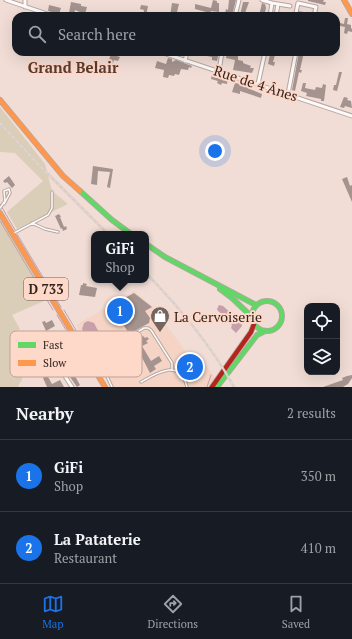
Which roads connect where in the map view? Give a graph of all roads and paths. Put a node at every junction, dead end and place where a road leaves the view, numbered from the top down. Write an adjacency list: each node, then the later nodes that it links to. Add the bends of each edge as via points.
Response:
1 (6, 0): 8 (street)
2 (25, 0): 8 (street)
3 (239, 0): 11 (street)
4 (262, 0): 6 (street)
5 (344, 0): 16 (main road)
6 (272, 3): 7 (street); 12 (street)
7 (278, 4): 9 (street); 13 (street)
8 (25, 6): 10 (street)
9 (290, 6)
10 (42, 12)
11 (236, 12)
12 (271, 12)
13 (277, 12)
14 (296, 12): 15 (street, via 298,3 316,7)
15 (314, 12)
16 (352, 14)
17 (171, 56): 22 (street, Rue de 4 Ânes)
18 (186, 56): 22 (street)
19 (221, 56): 23 (street)
20 (264, 56): 24 (street)
21 (295, 56): 25 (street)
22 (185, 61): 23 (street, Rue de 4 Ânes)
23 (219, 71): 24 (street, Rue de 4 Ânes)
24 (258, 84): 25 (street, Rue de 4 Ânes)
25 (288, 94): 27 (street, Rue de 4 Ânes)
26 (0, 100): 33 (main road, via 63,176)
27 (352, 116)
28 (52, 192): 32 (lane, via 52,208 48,215)
29 (4, 204): 29 (lane, via 10,193 9,189 4,191); 30 (lane)
30 (0, 208)
31 (0, 213): 35 (main road, D 733)
32 (32, 224): 34 (lane); 35 (lane)
33 (127, 231)
34 (58, 232)
35 (12, 233): 41 (main road, D 733)
36 (149, 246): 37 (main road)
37 (209, 281): 38 (main road); 39 (main road)
38 (256, 305): 39 (main road); 43 (main road, via 270,301 281,310 279,324)
39 (252, 317): 40 (main road)
40 (254, 324): 43 (main road); 55 (main road)
41 (71, 331)
42 (139, 331): 44 (lane, via 144,328 151,330 172,363)
43 (266, 331): 56 (main road, via 257,335)
44 (172, 370): 50 (lane, via 162,371); 54 (lane, via 183,376)
45 (202, 372): 49 (lane, via 194,360 191,360 182,365)
46 (66, 377): 51 (street)
47 (99, 377): 52 (main road, D 733)
48 (107, 377): 53 (lane)
49 (188, 377)
50 (141, 382)
51 (72, 387)
52 (105, 387)
53 (112, 387)
54 (187, 387)
55 (212, 387)
56 (217, 387)

